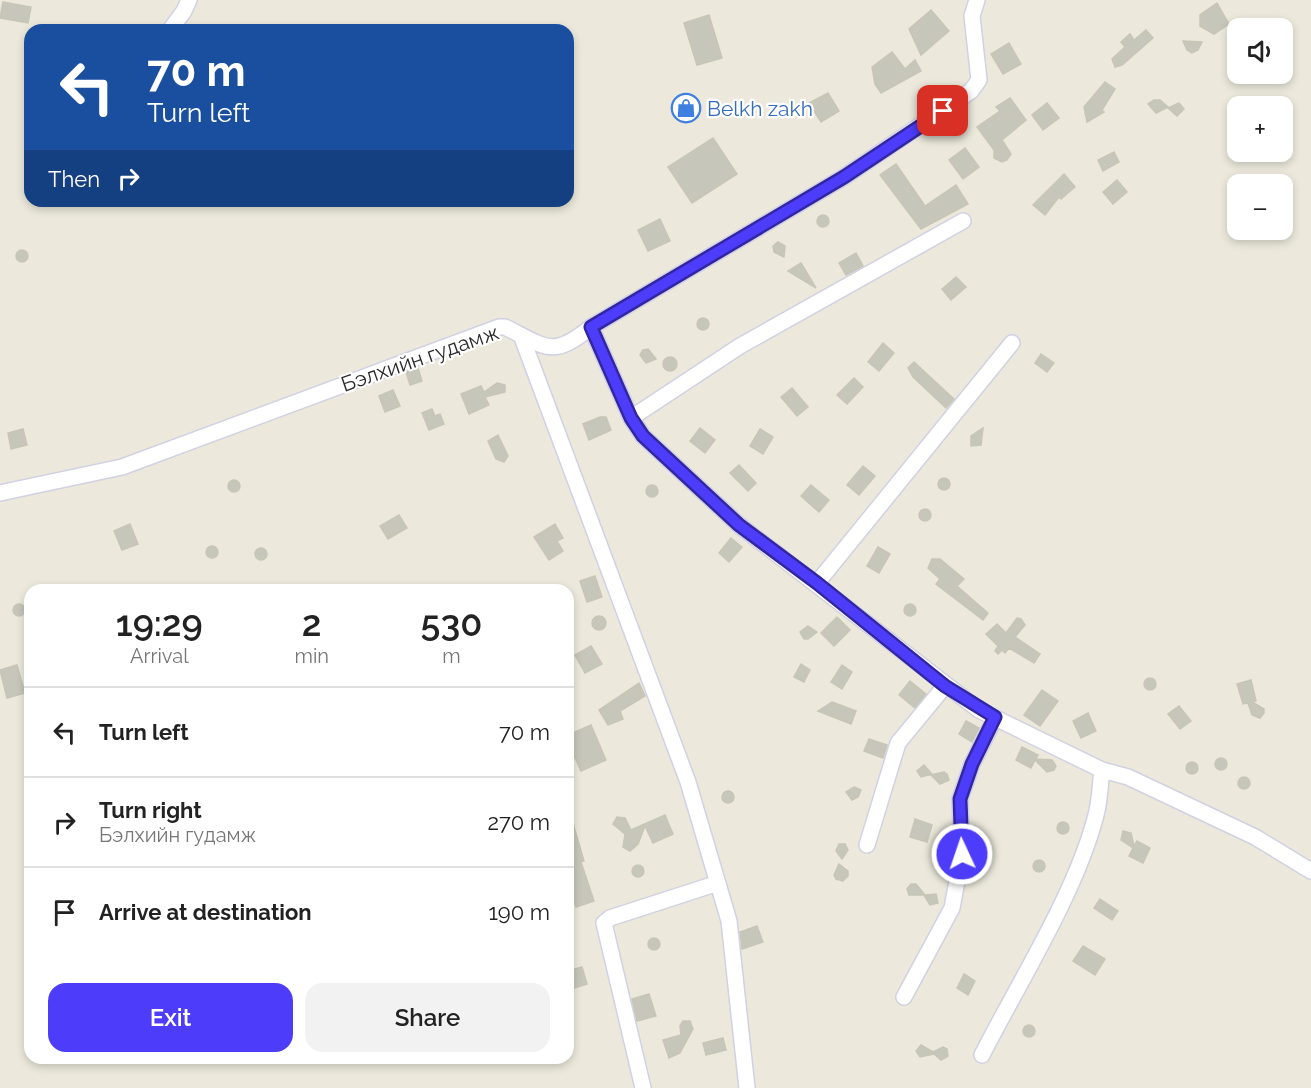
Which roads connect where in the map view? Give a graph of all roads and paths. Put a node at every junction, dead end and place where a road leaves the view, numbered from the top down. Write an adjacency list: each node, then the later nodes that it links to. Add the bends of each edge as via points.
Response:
1 (189, 0): 3 (street)
2 (977, 0): 5 (street, Бэлхийн гудамж, via 972,16 979,80 971,91 844,177)
3 (174, 24)
4 (963, 221): 8 (street, via 740,346)
5 (591, 327): 6 (street, Бэлхийн гудамж, via 570,344 556,347 543,346); 8 (street)
6 (521, 334): 9 (street, Бэлхийн гудамж, via 499,327 122,467); 16 (street, via 688,782)
7 (1012, 343): 10 (street)
8 (631, 418): 10 (street, via 643,436 739,525)
9 (0, 493)
10 (817, 583): 11 (street)
11 (945, 686): 12 (street); 14 (street, via 898,743)
12 (995, 717): 13 (street); 17 (street, via 960,799 962,854 951,908)
13 (1102, 770): 15 (street, via 1128,777 1255,837); 18 (street, via 1096,814 1083,853)
14 (867, 845)
15 (1311, 871)
16 (718, 883): 19 (street, via 604,923); 20 (street, via 729,921)
17 (904, 997)
18 (982, 1055)
19 (643, 1088)
20 (747, 1088)

